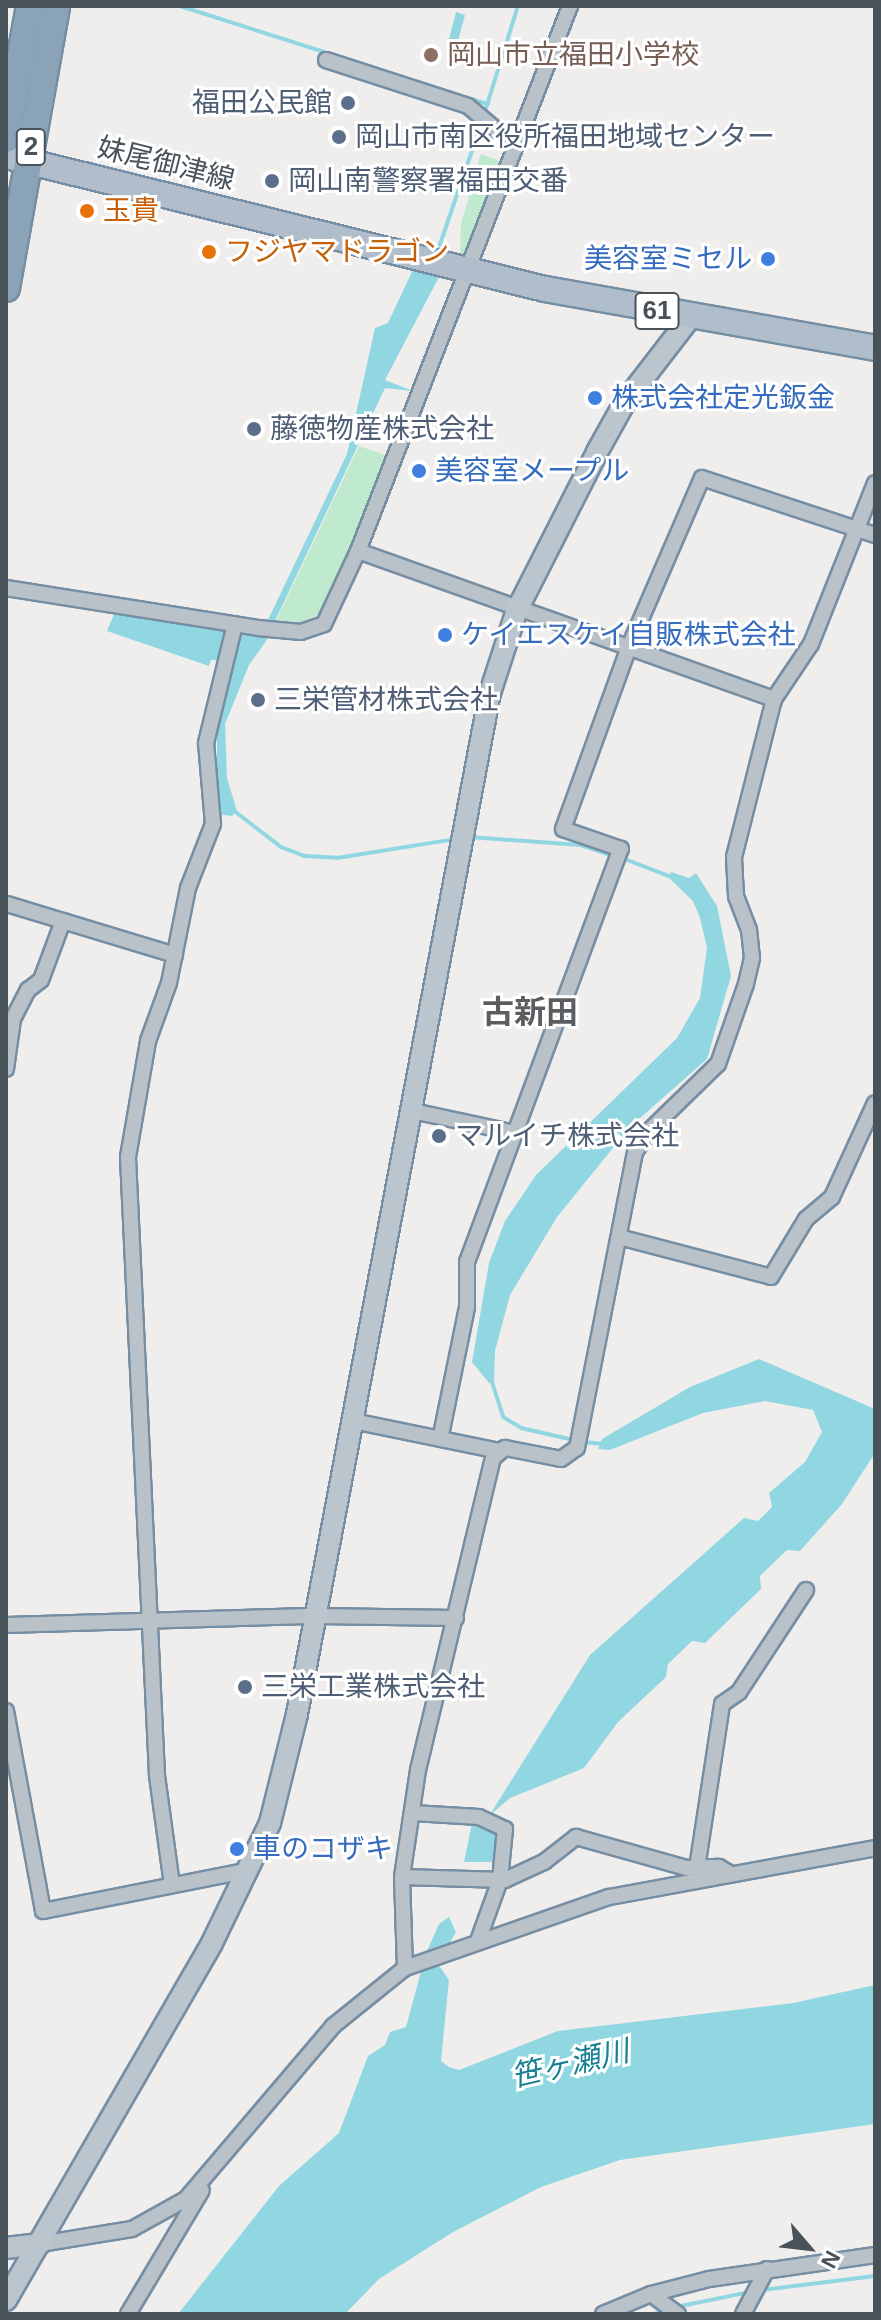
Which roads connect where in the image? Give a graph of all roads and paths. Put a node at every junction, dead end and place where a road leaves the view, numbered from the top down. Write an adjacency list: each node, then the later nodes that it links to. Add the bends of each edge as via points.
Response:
1 (30, 6): 5 (highway, 2)
2 (56, 6): 7 (highway, 2)
3 (570, 6): 6 (street)
4 (326, 60): 6 (street, via 468,106 495,129)
5 (6, 139)
6 (519, 139): 8 (street)
7 (17, 159): 8 (main road, 妹尾御津線 / 61); 9 (highway, 2)
8 (452, 268): 10 (main road, 妹尾御津線 / 61); 15 (street)
9 (6, 288)
10 (690, 318): 11 (main road, 妹尾御津線 / 61); 17 (street, via 625,402)
11 (875, 348)
12 (875, 483): 13 (street)
13 (856, 529): 14 (street); 19 (street, via 702,478); 20 (street, via 811,644)
14 (875, 535)
15 (358, 551): 17 (street); 18 (street, via 324,624 301,632)
16 (6, 588): 18 (street)
17 (517, 610): 19 (street); 26 (street, via 490,693)
18 (235, 624): 23 (street, via 206,743 213,824 188,888)
19 (628, 649): 20 (street); 27 (street, via 563,829 621,849 526,1093)
20 (774, 699): 28 (street, via 734,857 736,896 749,930 752,958 741,999 718,1064 649,1131 635,1152)
21 (7, 904): 22 (street)
22 (63, 921): 23 (street); 24 (street, via 41,980 28,990 13,1019)
23 (175, 955): 35 (street, via 148,1041 128,1157)
24 (6, 1069)
25 (875, 1103): 28 (street, via 832,1197 806,1219 771,1277)
26 (413, 1111): 27 (street); 29 (street)
27 (516, 1133): 30 (street, via 467,1262 467,1307)
28 (619, 1237): 31 (street, via 577,1448 561,1459)
29 (353, 1421): 30 (street); 33 (street)
30 (441, 1435): 31 (street)
31 (499, 1451): 34 (street, via 493,1458)
32 (806, 1590): 40 (street, via 739,1692 722,1704)
33 (316, 1616): 34 (street); 35 (street); 41 (street, via 286,1766)
34 (456, 1618): 38 (street, via 418,1770)
35 (149, 1619): 36 (street); 45 (street, via 157,1775)
36 (6, 1625)
37 (6, 1711): 45 (street, via 43,1911)
38 (413, 1813): 43 (street); 44 (street, via 489,1821 505,1829)
39 (875, 1848): 42 (street)
40 (697, 1868): 42 (street, via 719,1867); 44 (street, via 576,1837 531,1869)
41 (250, 1870): 45 (street); 49 (street)
42 (732, 1874): 46 (street, via 609,1897)
43 (402, 1877): 44 (street); 47 (street)
44 (500, 1880): 46 (street)
45 (172, 1885)
46 (476, 1940): 47 (street)
47 (405, 1968): 48 (street, via 333,2026)
48 (210, 2176): 49 (street, via 186,2199 132,2229); 56 (street)
49 (40, 2244): 50 (street); 54 (street)
50 (6, 2248)
51 (875, 2255): 52 (street)
52 (767, 2269): 53 (street); 58 (street)
53 (651, 2294): 55 (street); 57 (street)
54 (6, 2300)
55 (608, 2312)
56 (128, 2314)
57 (678, 2314)
58 (743, 2314)

